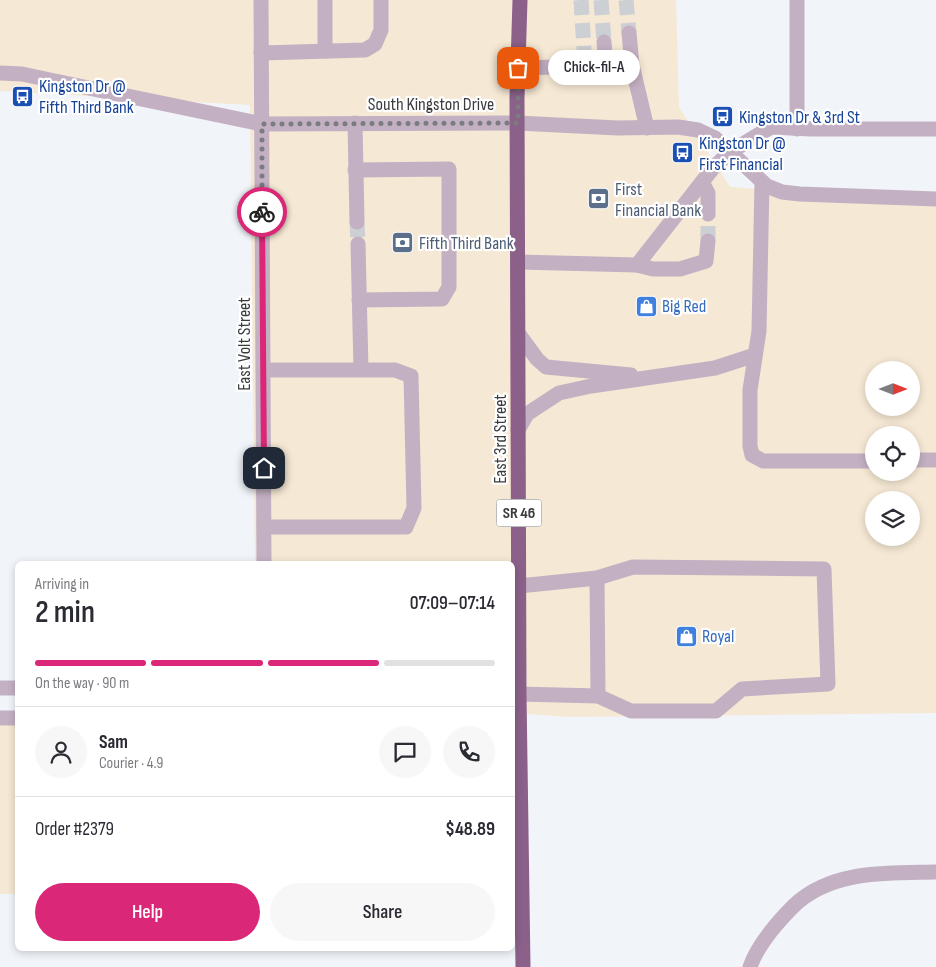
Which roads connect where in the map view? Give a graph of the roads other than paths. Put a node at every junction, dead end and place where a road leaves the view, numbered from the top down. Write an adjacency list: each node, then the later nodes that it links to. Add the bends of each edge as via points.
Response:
1 (261, 0): 9 (street, East Volt Street)
2 (325, 0): 8 (street)
3 (381, 0): 8 (street, via 381,30 375,44 364,50)
4 (520, 0): 12 (highway, East 3rd Street / SR 46)
5 (797, 0): 18 (street)
6 (629, 33): 11 (street)
7 (604, 42): 10 (street)
8 (325, 51): 9 (street)
9 (261, 53): 16 (street, East Volt Street)
10 (606, 66): 11 (street); 12 (street)
11 (632, 66): 17 (street)
12 (518, 68): 15 (highway, East 3rd Street / SR 46)
13 (0, 72): 16 (street, South Kingston Drive)
14 (354, 123): 15 (street, South Kingston Drive); 16 (street, South Kingston Drive); 21 (street)
15 (518, 123): 17 (street, South Kingston Drive); 29 (highway, East 3rd Street / SR 46)
16 (262, 124): 35 (street, East Volt Street)
17 (647, 128): 20 (street, South Kingston Drive, via 698,130 715,138)
18 (797, 129): 19 (street); 20 (street, via 771,127)
19 (936, 129)
20 (730, 152): 22 (street); 23 (street, South Kingston Drive)
21 (354, 170): 26 (street); 31 (street, via 449,169 449,287 442,298)
22 (702, 182): 25 (street, via 708,193); 30 (street)
23 (762, 182): 24 (street, South Kingston Drive, via 782,192 800,194); 33 (street, via 759,331)
24 (936, 199)
25 (708, 214)
26 (357, 222)
27 (708, 241): 30 (street, via 706,260 680,269 653,269)
28 (358, 244): 31 (street)
29 (518, 262): 30 (street); 32 (highway, East 3rd Street / SR 46)
30 (637, 264)
31 (359, 300): 34 (street)
32 (518, 333): 36 (street, via 546,368); 37 (highway, East 3rd Street / SR 46)
33 (755, 355): 36 (street, via 715,368); 40 (street, via 750,390 752,455 763,461)
34 (361, 369): 35 (street); 41 (street, via 395,370 411,376 414,508 406,527)
35 (264, 370): 41 (street, East Volt Street)
36 (650, 378): 37 (street, via 559,393 528,414)
37 (518, 430): 44 (highway, East 3rd Street / SR 46)
38 (920, 460): 39 (street)
39 (936, 460)
40 (865, 461)
41 (264, 527): 42 (street, East Volt Street)
42 (264, 561)
43 (597, 578): 44 (street); 48 (street); 48 (street, via 633,567 824,569 828,684 742,689 716,711 631,711)
44 (519, 586): 47 (highway, East 3rd Street / SR 46)
45 (0, 688): 46 (street)
46 (15, 688)
47 (515, 694): 48 (street); 52 (highway, East 3rd Street / SR 46)
48 (598, 696)
49 (0, 718): 50 (street)
50 (15, 718)
51 (936, 872): 53 (street, via 852,877 819,888 802,898 777,924)
52 (523, 967)
53 (750, 967)

